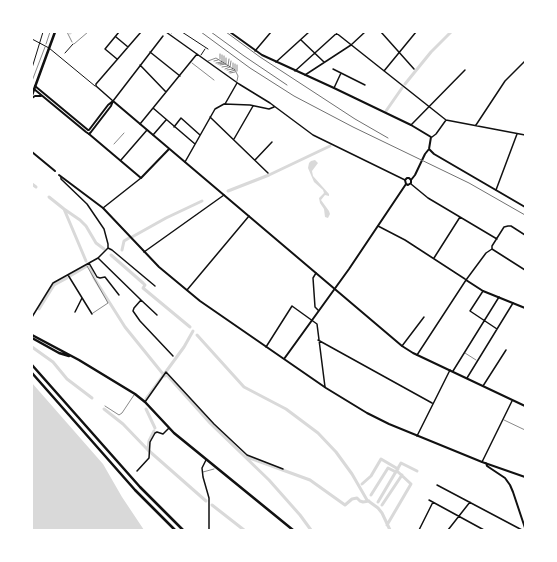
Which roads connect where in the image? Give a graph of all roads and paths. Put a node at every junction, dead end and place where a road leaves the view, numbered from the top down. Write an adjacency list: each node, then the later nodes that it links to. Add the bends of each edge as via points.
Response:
1 (33, 32): 19 (street)
2 (43, 32): 24 (street)
3 (50, 32): 27 (lane)
4 (55, 32): 29 (main road)
5 (67, 32): 25 (lane)
6 (88, 32): 25 (lane)
7 (119, 32): 20 (street)
8 (141, 32): 28 (street)
9 (165, 32): 18 (street); 21 (street)
10 (182, 32): 30 (street)
11 (230, 32): 32 (street)
12 (271, 32): 32 (street)
13 (310, 32): 23 (street)
14 (337, 32): 26 (street); 34 (street)
15 (365, 32): 26 (street)
16 (381, 32): 35 (street)
17 (416, 32): 35 (street)
18 (168, 34): 21 (street); 37 (street)
19 (32, 35)
20 (116, 36): 28 (street); 43 (street, via 105,49)
21 (163, 36): 33 (street)
22 (32, 39): 24 (street)
23 (301, 40): 34 (street); 53 (street)
24 (40, 43): 27 (street); 66 (street)
25 (73, 44): 36 (street)
26 (351, 44): 54 (street); 75 (street)
27 (45, 46): 29 (street); 83 (lane)
28 (128, 47): 43 (street)
29 (49, 48): 86 (street); 87 (main road)
30 (205, 48): 31 (street); 38 (street)
31 (208, 49)
32 (255, 51): 53 (street)
33 (150, 52): 60 (street); 81 (street)
34 (315, 52): 54 (street); 74 (street)
35 (399, 52): 70 (street); 75 (street)
36 (65, 53)
37 (197, 54): 49 (street); 50 (street)
38 (201, 54)
39 (220, 54): 45 (lane)
40 (222, 55): 51 (lane)
41 (224, 56): 56 (lane)
42 (226, 58): 58 (lane)
43 (117, 59): 86 (street)
44 (228, 59): 63 (lane)
45 (220, 60): 47 (lane); 50 (lane, via 215,58); 51 (lane)
46 (525, 60): 104 (street, via 505,82)
47 (214, 61)
48 (231, 61): 65 (lane)
49 (191, 62): 81 (street); 82 (lane)
50 (208, 62): 84 (street)
51 (222, 62): 55 (lane); 56 (lane)
52 (233, 62): 68 (lane)
53 (276, 62): 74 (street)
54 (325, 62): 80 (street)
55 (216, 63)
56 (224, 63): 57 (lane); 58 (lane)
57 (218, 64)
58 (226, 64): 62 (lane); 63 (lane)
59 (235, 64): 72 (lane)
60 (140, 65): 89 (street); 93 (street)
61 (237, 65): 77 (lane)
62 (220, 66)
63 (228, 66): 64 (lane); 65 (lane)
64 (222, 67)
65 (230, 67): 67 (lane); 68 (lane)
66 (32, 68)
67 (225, 69)
68 (233, 69): 71 (lane); 72 (lane)
69 (333, 69): 79 (street)
70 (414, 69)
71 (227, 70)
72 (235, 70): 76 (lane); 77 (lane)
73 (465, 70): 96 (street)
74 (295, 71): 80 (street)
75 (384, 71): 96 (street)
76 (229, 72)
77 (236, 72): 78 (lane); 84 (lane)
78 (230, 73)
79 (341, 73): 85 (street); 88 (street)
80 (305, 75): 88 (street)
81 (180, 76): 89 (street)
82 (214, 80)
83 (32, 81)
84 (237, 82): 94 (street); 97 (street)
85 (365, 85)
86 (96, 86): 93 (street)
87 (34, 87): 90 (main road); 91 (street); 107 (street)
88 (334, 88): 103 (street)
89 (166, 92): 98 (street)
90 (32, 95)
91 (41, 96): 92 (street); 107 (street)
92 (32, 98)
93 (113, 101): 102 (street); 107 (street); 107 (street, via 91,132)
94 (224, 104): 95 (street); 99 (street, via 215,109)
95 (253, 106): 97 (street, via 269,109); 114 (street)
96 (429, 106): 101 (street); 103 (street)
97 (274, 107): 128 (street, via 317,137)
98 (153, 108): 100 (street); 102 (street)
99 (210, 117): 111 (street); 114 (street)
100 (166, 120): 105 (street); 110 (street)
101 (446, 120): 104 (street); 113 (street)
102 (140, 124): 106 (street)
103 (411, 125): 113 (street)
104 (476, 125): 109 (street)
105 (174, 127): 111 (street, via 181,118); 117 (street)
106 (147, 130): 110 (street); 122 (street)
107 (88, 131): 122 (street)
108 (124, 133): 116 (lane)
109 (517, 134): 112 (street); 132 (street)
110 (153, 135): 118 (street)
111 (200, 135): 117 (street)
112 (525, 135)
113 (432, 137): 119 (street)
114 (234, 139): 121 (street)
115 (272, 142): 121 (street)
116 (114, 144)
117 (195, 144): 123 (street)
118 (169, 149): 123 (street); 127 (street)
119 (429, 149): 129 (street); 132 (street)
120 (32, 152): 124 (street)
121 (255, 160): 125 (street)
122 (120, 161): 127 (street)
123 (185, 162): 133 (street)
124 (55, 171)
125 (268, 173)
126 (60, 175): 134 (street); 141 (street, via 61,180 86,204 104,229)
127 (141, 178): 134 (street)
128 (405, 180): 129 (street); 130 (street)
129 (411, 180): 131 (street)
130 (406, 184): 131 (street); 138 (street)
131 (411, 184): 137 (street)
132 (496, 190): 135 (street)
133 (224, 195): 136 (street); 143 (street)
134 (103, 208): 143 (street)
135 (525, 208)
136 (249, 216): 148 (street); 153 (street)
137 (460, 217): 140 (street); 145 (street)
138 (378, 226): 145 (street); 152 (street)
139 (525, 235): 140 (street, via 508,226 504,227)
140 (497, 239): 142 (street)
141 (108, 248): 144 (street); 151 (street)
142 (492, 249): 147 (street); 150 (street, via 486,253)
143 (144, 252): 153 (street)
144 (98, 258): 146 (street); 158 (street)
145 (434, 259): 150 (street)
146 (87, 263): 149 (street); 155 (street, via 97,277 105,277); 163 (lane, via 108,303)
147 (525, 270)
148 (316, 273): 152 (street); 161 (street, via 313,278 315,307)
149 (68, 274): 157 (street); 165 (street, via 53,283)
150 (466, 280): 154 (street); 177 (street)
151 (155, 286)
152 (334, 288): 161 (street); 173 (street)
153 (187, 290): 174 (street)
154 (482, 291): 156 (street); 168 (street, via 470,311)
155 (119, 295)
156 (499, 297): 159 (street); 168 (street)
157 (82, 298): 162 (street); 163 (street)
158 (141, 300): 164 (street); 178 (street, via 133,311)
159 (513, 303): 160 (street); 169 (street)
160 (525, 308)
161 (318, 310): 167 (street)
162 (75, 312)
163 (92, 314)
164 (157, 314)
165 (32, 317)
166 (424, 317): 173 (street)
167 (312, 320): 172 (street, via 317,324); 174 (street, via 292,306); 180 (street)
168 (484, 321): 169 (street); 176 (street)
169 (497, 330): 181 (street)
170 (32, 334): 179 (main road)
171 (32, 338): 179 (main road, via 59,353)
172 (318, 340): 188 (street); 192 (street)
173 (402, 346): 177 (street)
174 (266, 348): 180 (street)
175 (506, 350): 187 (street)
176 (464, 352): 181 (lane); 184 (street)
177 (418, 355): 183 (street)
178 (173, 356)
179 (76, 358): 189 (main road)
180 (284, 359): 188 (street)
181 (478, 361): 186 (street)
182 (32, 365): 216 (main road, via 135,481)
183 (450, 370): 184 (street); 192 (street)
184 (453, 371): 186 (street)
185 (32, 373): 215 (main road, via 135,490)
186 (467, 378): 187 (street)
187 (483, 386): 190 (street)
188 (324, 387): 198 (street, via 368,414)
189 (135, 394): 191 (main road); 193 (lane, via 119,415)
190 (513, 400): 194 (street); 195 (street)
191 (145, 402): 196 (main road); 204 (street, via 166,372 247,455)
192 (432, 403): 198 (street)
193 (105, 406)
194 (525, 406)
195 (503, 420): 197 (lane); 200 (street)
196 (169, 428): 199 (main road); 205 (street, via 163,434 155,433 150,442 149,458)
197 (525, 430)
198 (417, 436): 200 (street)
199 (206, 460): 203 (main road); 207 (street, via 202,466)
200 (482, 462): 201 (street)
201 (486, 464): 202 (street); 206 (street)
202 (496, 467): 206 (street); 208 (street)
203 (216, 468): 207 (lane, via 205,471); 218 (main road)
204 (283, 469)
205 (136, 471)
206 (496, 472): 214 (street, via 510,485)
207 (202, 475): 217 (street, via 209,498)
208 (525, 477)
209 (437, 485): 212 (street)
210 (429, 500): 211 (street)
211 (433, 502): 213 (street); 219 (street)
212 (470, 502): 213 (street); 222 (street)
213 (459, 515): 220 (street); 221 (street)
214 (525, 528)
215 (175, 530)
216 (183, 530)
217 (208, 530)
218 (293, 530)
219 (419, 530)
220 (448, 530)
221 (484, 530)
222 (522, 530)

